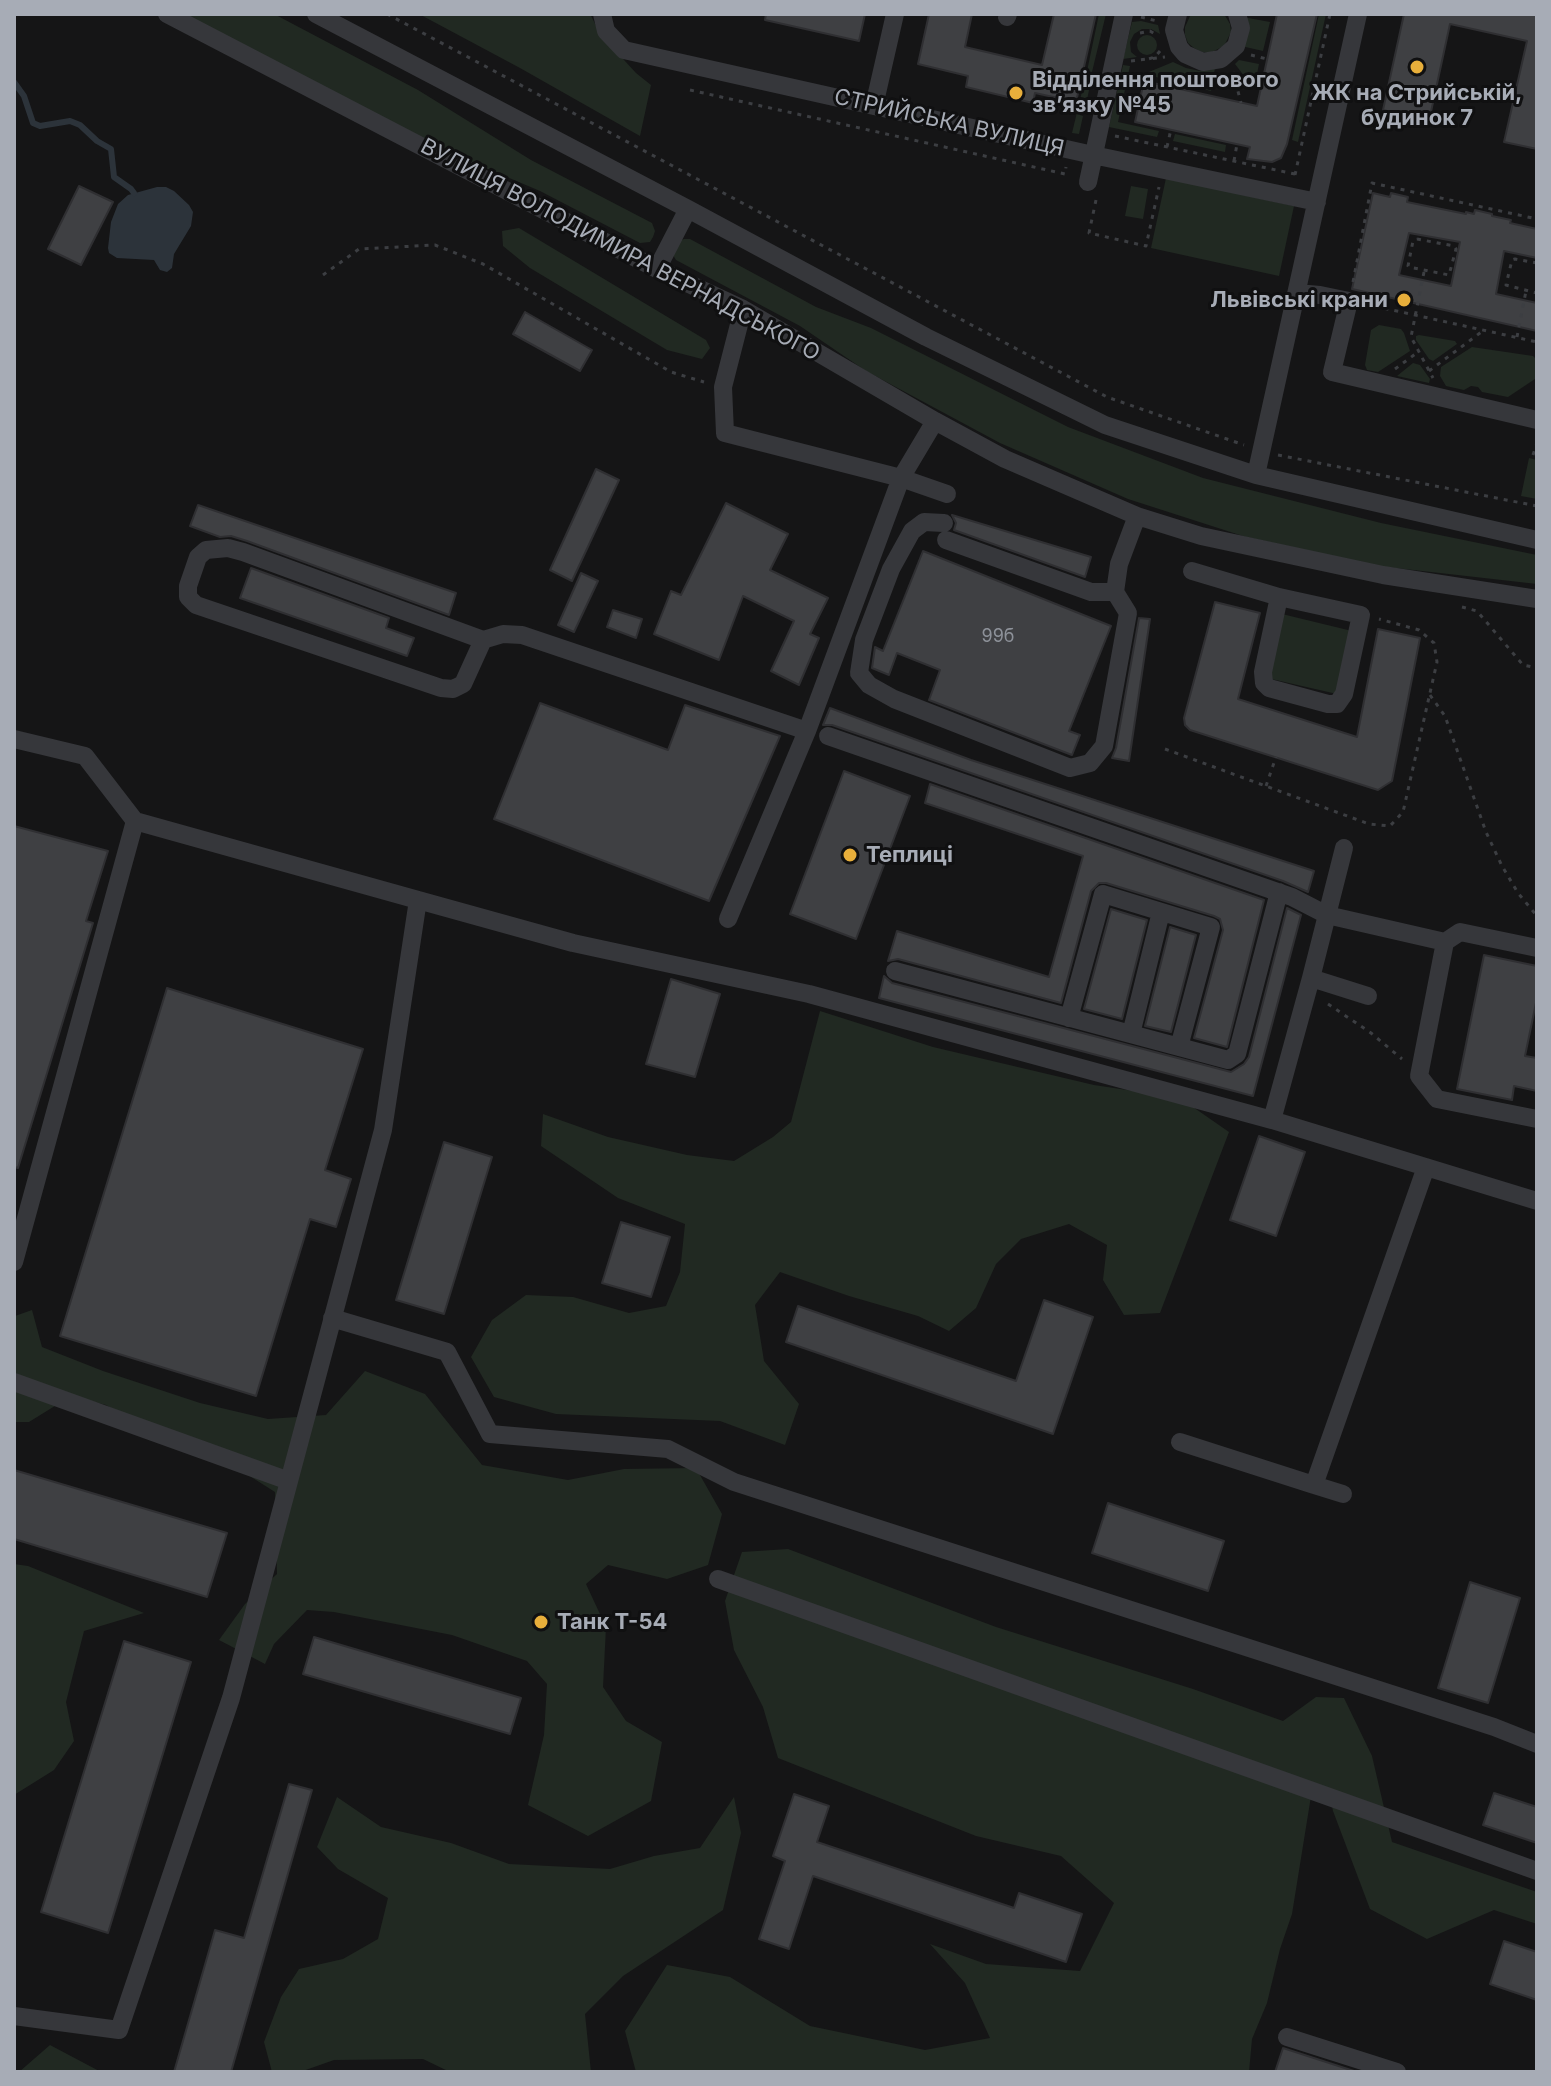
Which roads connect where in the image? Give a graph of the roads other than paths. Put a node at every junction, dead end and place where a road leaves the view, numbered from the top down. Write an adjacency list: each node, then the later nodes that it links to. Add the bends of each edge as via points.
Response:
1 (167, 14): 14 (street, ВУЛИЦЯ ВОЛОДИМИРА ВЕРНАДСЬКОГО)
2 (316, 14): 13 (street)
3 (602, 14): 9 (street, СТРИЙСЬКА ВУЛИЦЯ, via 606,31 624,50)
4 (895, 14): 9 (street)
5 (1124, 14): 10 (street)
6 (1178, 14): 7 (street, via 1174,30 1179,47 1212,62 1236,46 1241,28)
7 (1237, 14)
8 (1358, 14): 12 (street)
9 (874, 106): 10 (street, СТРИЙСЬКА ВУЛИЦЯ)
10 (1093, 155): 11 (street); 12 (street, СТРИЙСЬКА ВУЛИЦЯ)
11 (1092, 187)
12 (1317, 202): 15 (street)
13 (688, 209): 14 (street); 19 (street, via 926,337 1105,425)
14 (657, 269): 16 (street, ВУЛИЦЯ ВОЛОДИМИРА ВЕРНАДСЬКОГО)
15 (1297, 293): 17 (street, via 1349,301 1332,372); 19 (street)
16 (743, 309): 18 (street, ВУЛИЦЯ ВОЛОДИМИРА ВЕРНАДСЬКОГО); 20 (street, via 723,387 725,433)
17 (1537, 420)
18 (935, 421): 20 (street); 22 (street, ВУЛИЦЯ ВОЛОДИМИРА ВЕРНАДСЬКОГО, via 1005,459)
19 (1256, 475): 23 (street)
20 (901, 478): 21 (street); 29 (street)
21 (947, 494)
22 (1137, 516): 25 (street); 27 (street, ВУЛИЦЯ ВОЛОДИМИРА ВЕРНАДСЬКОГО, via 1201,536 1383,575)
23 (1537, 540)
24 (1192, 571): 26 (street)
25 (1115, 592): 25 (street, via 1128,613 1104,746 1090,763 1070,768 894,699 859,673 864,640 891,569 912,531 924,522 1091,592)
26 (1279, 597): 26 (street, via 1361,615 1344,694 1337,704 1264,683)
27 (1537, 599)
28 (483, 640): 28 (street, via 463,684 441,688 196,605 188,597 188,586 198,557 206,550 228,548); 29 (street, via 522,635)
29 (807, 731): 38 (street)
30 (828, 736): 34 (street)
31 (14, 739): 32 (street, via 85,756)
32 (135, 821): 35 (street); 51 (street)
33 (1344, 848): 37 (street)
34 (1279, 892): 37 (street); 46 (street, via 1237,1054 1228,1060)
35 (418, 900): 48 (street, via 573,943 809,994); 52 (street, via 383,1130)
36 (1161, 912): 44 (street, via 1103,894); 45 (street); 46 (street, via 1211,927)
37 (1327, 915): 39 (street); 42 (street)
38 (728, 919)
39 (1445, 942): 40 (street, via 1460,932); 47 (street, via 1419,1076 1437,1099)
40 (1537, 948)
41 (895, 971): 44 (street)
42 (1310, 983): 43 (street); 48 (street)
43 (1368, 996)
44 (1069, 1018): 45 (street)
45 (1131, 1034): 46 (street)
46 (1179, 1047)
47 (1537, 1119)
48 (1272, 1120): 49 (street)
49 (1426, 1167): 50 (street); 56 (street)
50 (1537, 1201)
51 (14, 1262)
52 (332, 1318): 55 (street); 59 (street, via 447,1352 490,1434 668,1449 734,1482)
53 (14, 1382): 55 (street)
54 (1180, 1442): 56 (street)
55 (289, 1481): 61 (street, via 231,1698 119,2030)
56 (1314, 1485): 57 (street)
57 (1343, 1494)
58 (718, 1579): 60 (street)
59 (1537, 1744)
60 (1537, 1871)
61 (14, 2016)
62 (1287, 2037): 63 (street)
63 (1397, 2072)

